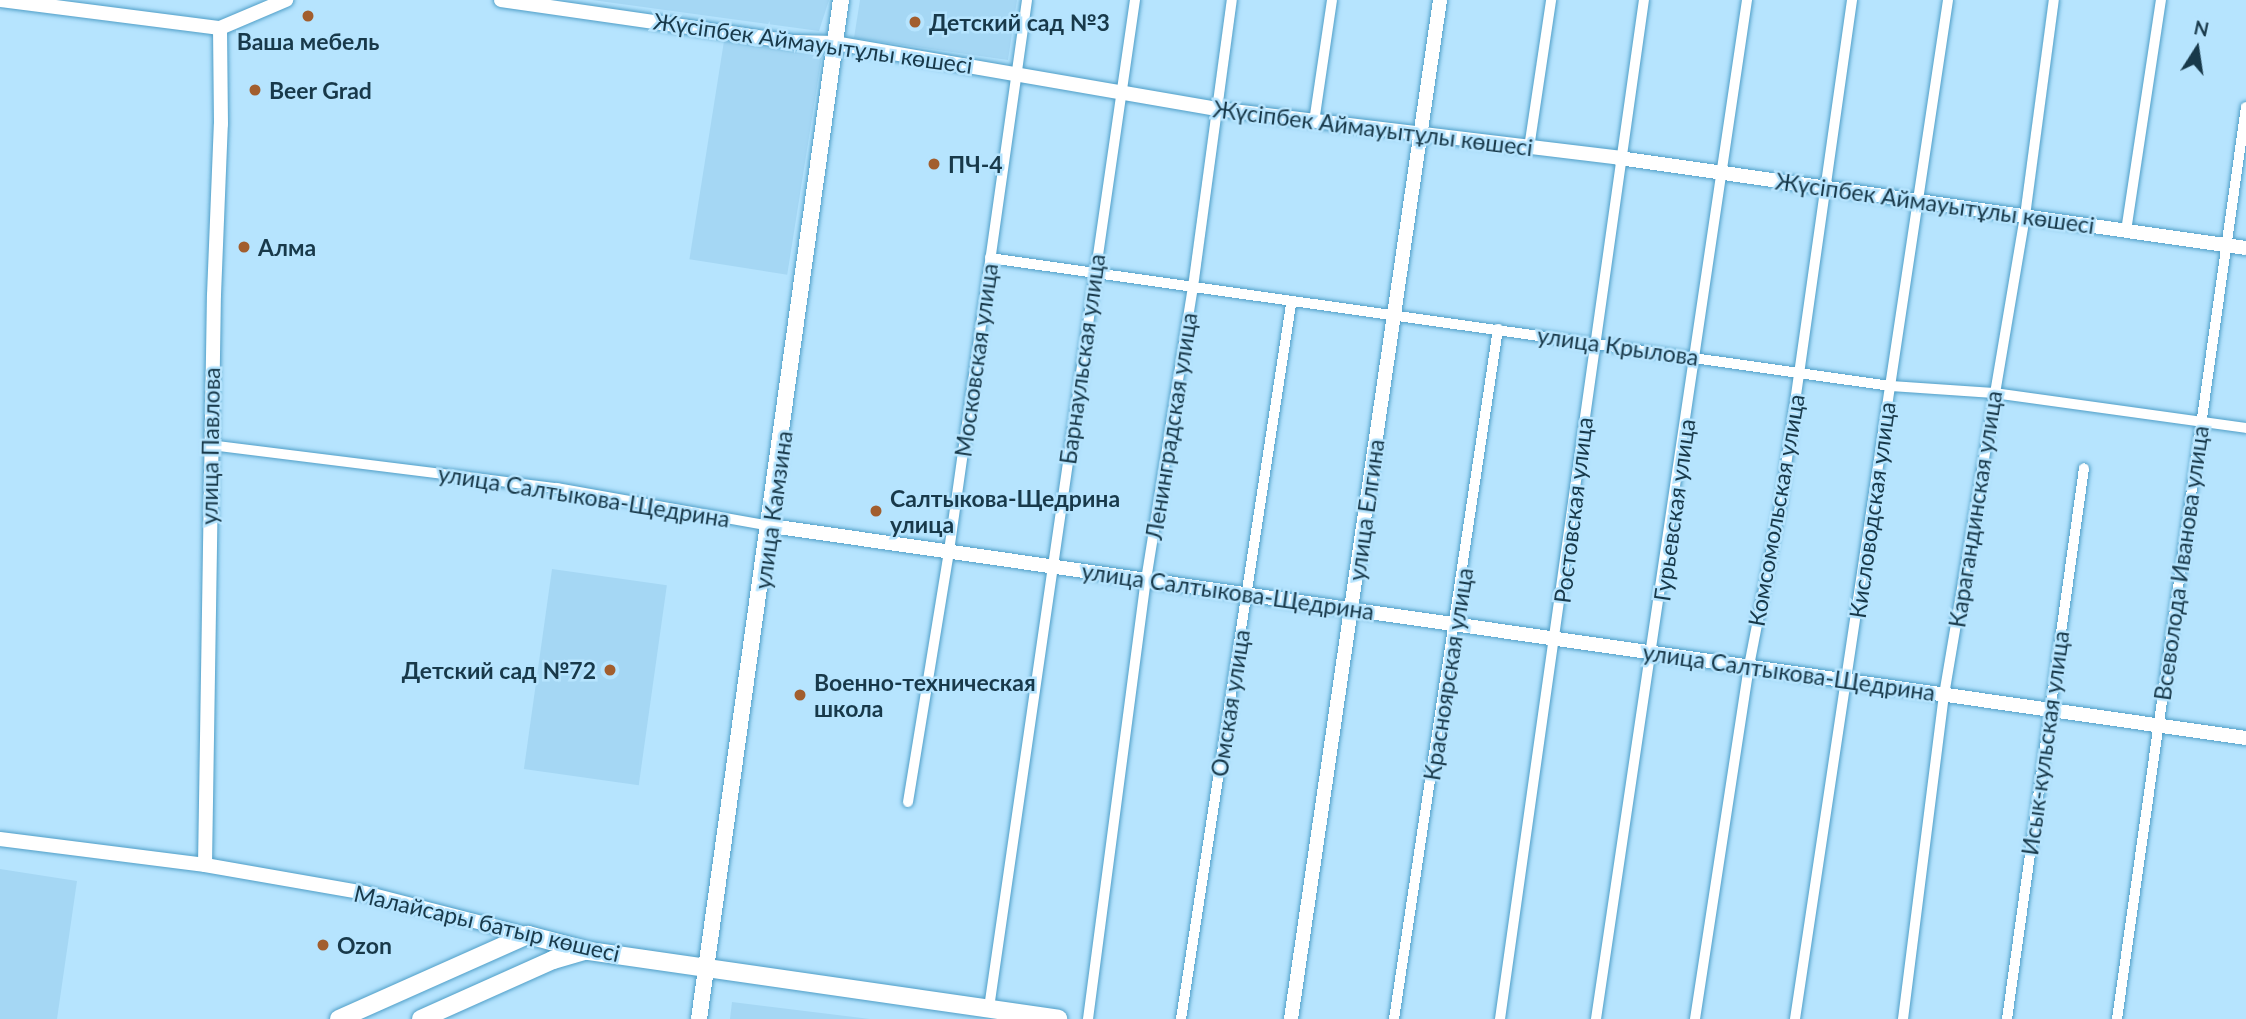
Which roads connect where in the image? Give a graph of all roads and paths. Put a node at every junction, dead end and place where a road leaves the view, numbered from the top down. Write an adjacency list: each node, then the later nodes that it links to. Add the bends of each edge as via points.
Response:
1 (1, 0): 17 (street)
2 (286, 0): 17 (street)
3 (501, 0): 18 (street, Жүсіпбек Аймауытұлы көшесі, via 792,42)
4 (841, 0): 18 (main road, улица Камзина)
5 (1027, 0): 19 (street, Московская улица)
6 (1135, 0): 20 (street, Барнаульская улица)
7 (1232, 0): 22 (street, Ленинградская улица)
8 (1332, 0): 23 (street)
9 (1440, 0): 24 (street, улица Елгина)
10 (1551, 0): 25 (street)
11 (1644, 0): 26 (street, Ростовская улица)
12 (1747, 0): 27 (street, Гурьевская улица)
13 (1852, 0): 28 (street, Комсомольская улица)
14 (1948, 0): 29 (street, Кисловодская улица)
15 (2054, 0): 30 (street, Карагандинская улица)
16 (2161, 0): 31 (street)
17 (220, 27): 47 (street, улица Павлова, via 222,124)
18 (835, 43): 19 (street, Жүсіпбек Аймауытұлы көшесі); 49 (main road, улица Камзина)
19 (1018, 72): 20 (street, Жүсіпбек Аймауытұлы көшесі); 34 (street, Московская улица)
20 (1122, 92): 22 (street, Жүсіпбек Аймауытұлы көшесі); 35 (street, Барнаульская улица)
21 (2246, 107): 32 (street, Всеволода Иванова улица)
22 (1217, 109): 23 (street, Жүсіпбек Аймауытұлы көшесі); 36 (street, Ленинградская улица)
23 (1314, 122): 24 (street, Жүсіпбек Аймауытұлы көшесі)
24 (1419, 136): 25 (street, Жүсіпбек Аймауытұлы көшесі); 38 (street, улица Елгина)
25 (1530, 148): 26 (street, Жүсіпбек Аймауытұлы көшесі)
26 (1619, 158): 27 (street, Жүсіпбек Аймауытұлы көшесі); 40 (street, Ростовская улица)
27 (1721, 172): 28 (street, Жүсіпбек Аймауытұлы көшесі); 41 (street, Гурьевская улица)
28 (1825, 187): 29 (street, Жүсіпбек Аймауытұлы көшесі); 42 (street, Комсомольская улица)
29 (1918, 200): 30 (street, Жүсіпбек Аймауытұлы көшесі); 43 (street, Кисловодская улица)
30 (2025, 216): 31 (street, Жүсіпбек Аймауытұлы көшесі); 44 (street, Карагандинская улица)
31 (2126, 231): 32 (street, Жүсіпбек Аймауытұлы көшесі)
32 (2226, 245): 33 (street, Жүсіпбек Аймауытұлы көшесі); 45 (street, Всеволода Иванова улица)
33 (2246, 248)
34 (990, 258): 35 (street, улица Крылова); 50 (street, Московская улица)
35 (1094, 274): 36 (street, улица Крылова); 51 (street, Барнаульская улица)
36 (1193, 288): 37 (street, улица Крылова); 52 (street, Ленинградская улица)
37 (1291, 304): 38 (street, улица Крылова); 53 (street, Омская улица)
38 (1393, 315): 39 (street, улица Крылова); 54 (street, улица Елгина)
39 (1498, 329): 40 (street, улица Крылова); 55 (street, Красноярская улица)
40 (1593, 341): 41 (street, улица Крылова); 56 (street, Ростовская улица)
41 (1695, 356): 42 (street, улица Крылова); 57 (street, Гурьевская улица)
42 (1799, 374): 43 (street, улица Крылова); 58 (street, Комсомольская улица, via 1781,501)
43 (1891, 386): 44 (street, улица Крылова); 59 (street, Кисловодская улица)
44 (1994, 393): 45 (street, улица Крылова); 60 (street, Карагандинская улица)
45 (2202, 423): 46 (street, улица Крылова); 62 (street, Всеволода Иванова улица)
46 (2246, 428)
47 (210, 445): 49 (street, улица Салтыкова-Щедрина, via 557,488); 66 (street, улица Павлова)
48 (2084, 468): 61 (street, Исык-кульская улица)
49 (771, 526): 50 (street, улица Салтыкова-Щедрина); 69 (main road, улица Камзина)
50 (949, 551): 51 (street, улица Салтыкова-Щедрина); 64 (street, Московская улица)
51 (1052, 566): 52 (street, улица Салтыкова-Щедрина); 70 (street, Барнаульская улица)
52 (1146, 580): 53 (street, улица Салтыкова-Щедрина); 75 (street, Ленинградская улица)
53 (1247, 594): 54 (street, улица Салтыкова-Щедрина); 76 (street, Омская улица)
54 (1353, 609): 55 (street, улица Салтыкова-Щедрина); 77 (street, улица Елгина)
55 (1456, 623): 56 (street, улица Салтыкова-Щедрина); 78 (street, Красноярская улица)
56 (1558, 639): 57 (street, улица Салтыкова-Щедрина); 79 (street, Ростовская улица)
57 (1653, 653): 58 (street, улица Салтыкова-Щедрина); 80 (street, Гурьевская улица)
58 (1749, 666): 59 (street, улица Салтыкова-Щедрина); 81 (street, Комсомольская улица)
59 (1847, 679): 60 (street, улица Салтыкова-Щедрина); 82 (street, Кисловодская улица)
60 (1944, 695): 61 (street, улица Салтыкова-Щедрина); 83 (street, Карагандинская улица)
61 (2050, 709): 62 (street, улица Салтыкова-Щедрина); 84 (street, Исык-кульская улица)
62 (2157, 726): 63 (street, улица Салтыкова-Щедрина); 85 (street, Всеволода Иванова улица)
63 (2246, 738)
64 (908, 802)
65 (0, 839): 66 (street, Малайсары батыр көшесі)
66 (205, 865): 67 (street, Малайсары батыр көшесі, via 366,893)
67 (528, 935): 68 (main road, Малайсары батыр көшесі); 71 (main road)
68 (589, 951): 69 (main road, Малайсары батыр көшесі); 72 (main road, via 562,956)
69 (707, 967): 70 (main road, Малайсары батыр көшесі); 73 (main road, улица Камзина)
70 (989, 1008): 74 (main road, Малайсары батыр көшесі)
71 (339, 1019)
72 (421, 1019)
73 (699, 1019)
74 (1058, 1019)
75 (1088, 1019)
76 (1181, 1019)
77 (1291, 1019)
78 (1394, 1019)
79 (1500, 1019)
80 (1596, 1019)
81 (1695, 1019)
82 (1795, 1019)
83 (1903, 1019)
84 (2007, 1019)
85 (2117, 1019)

